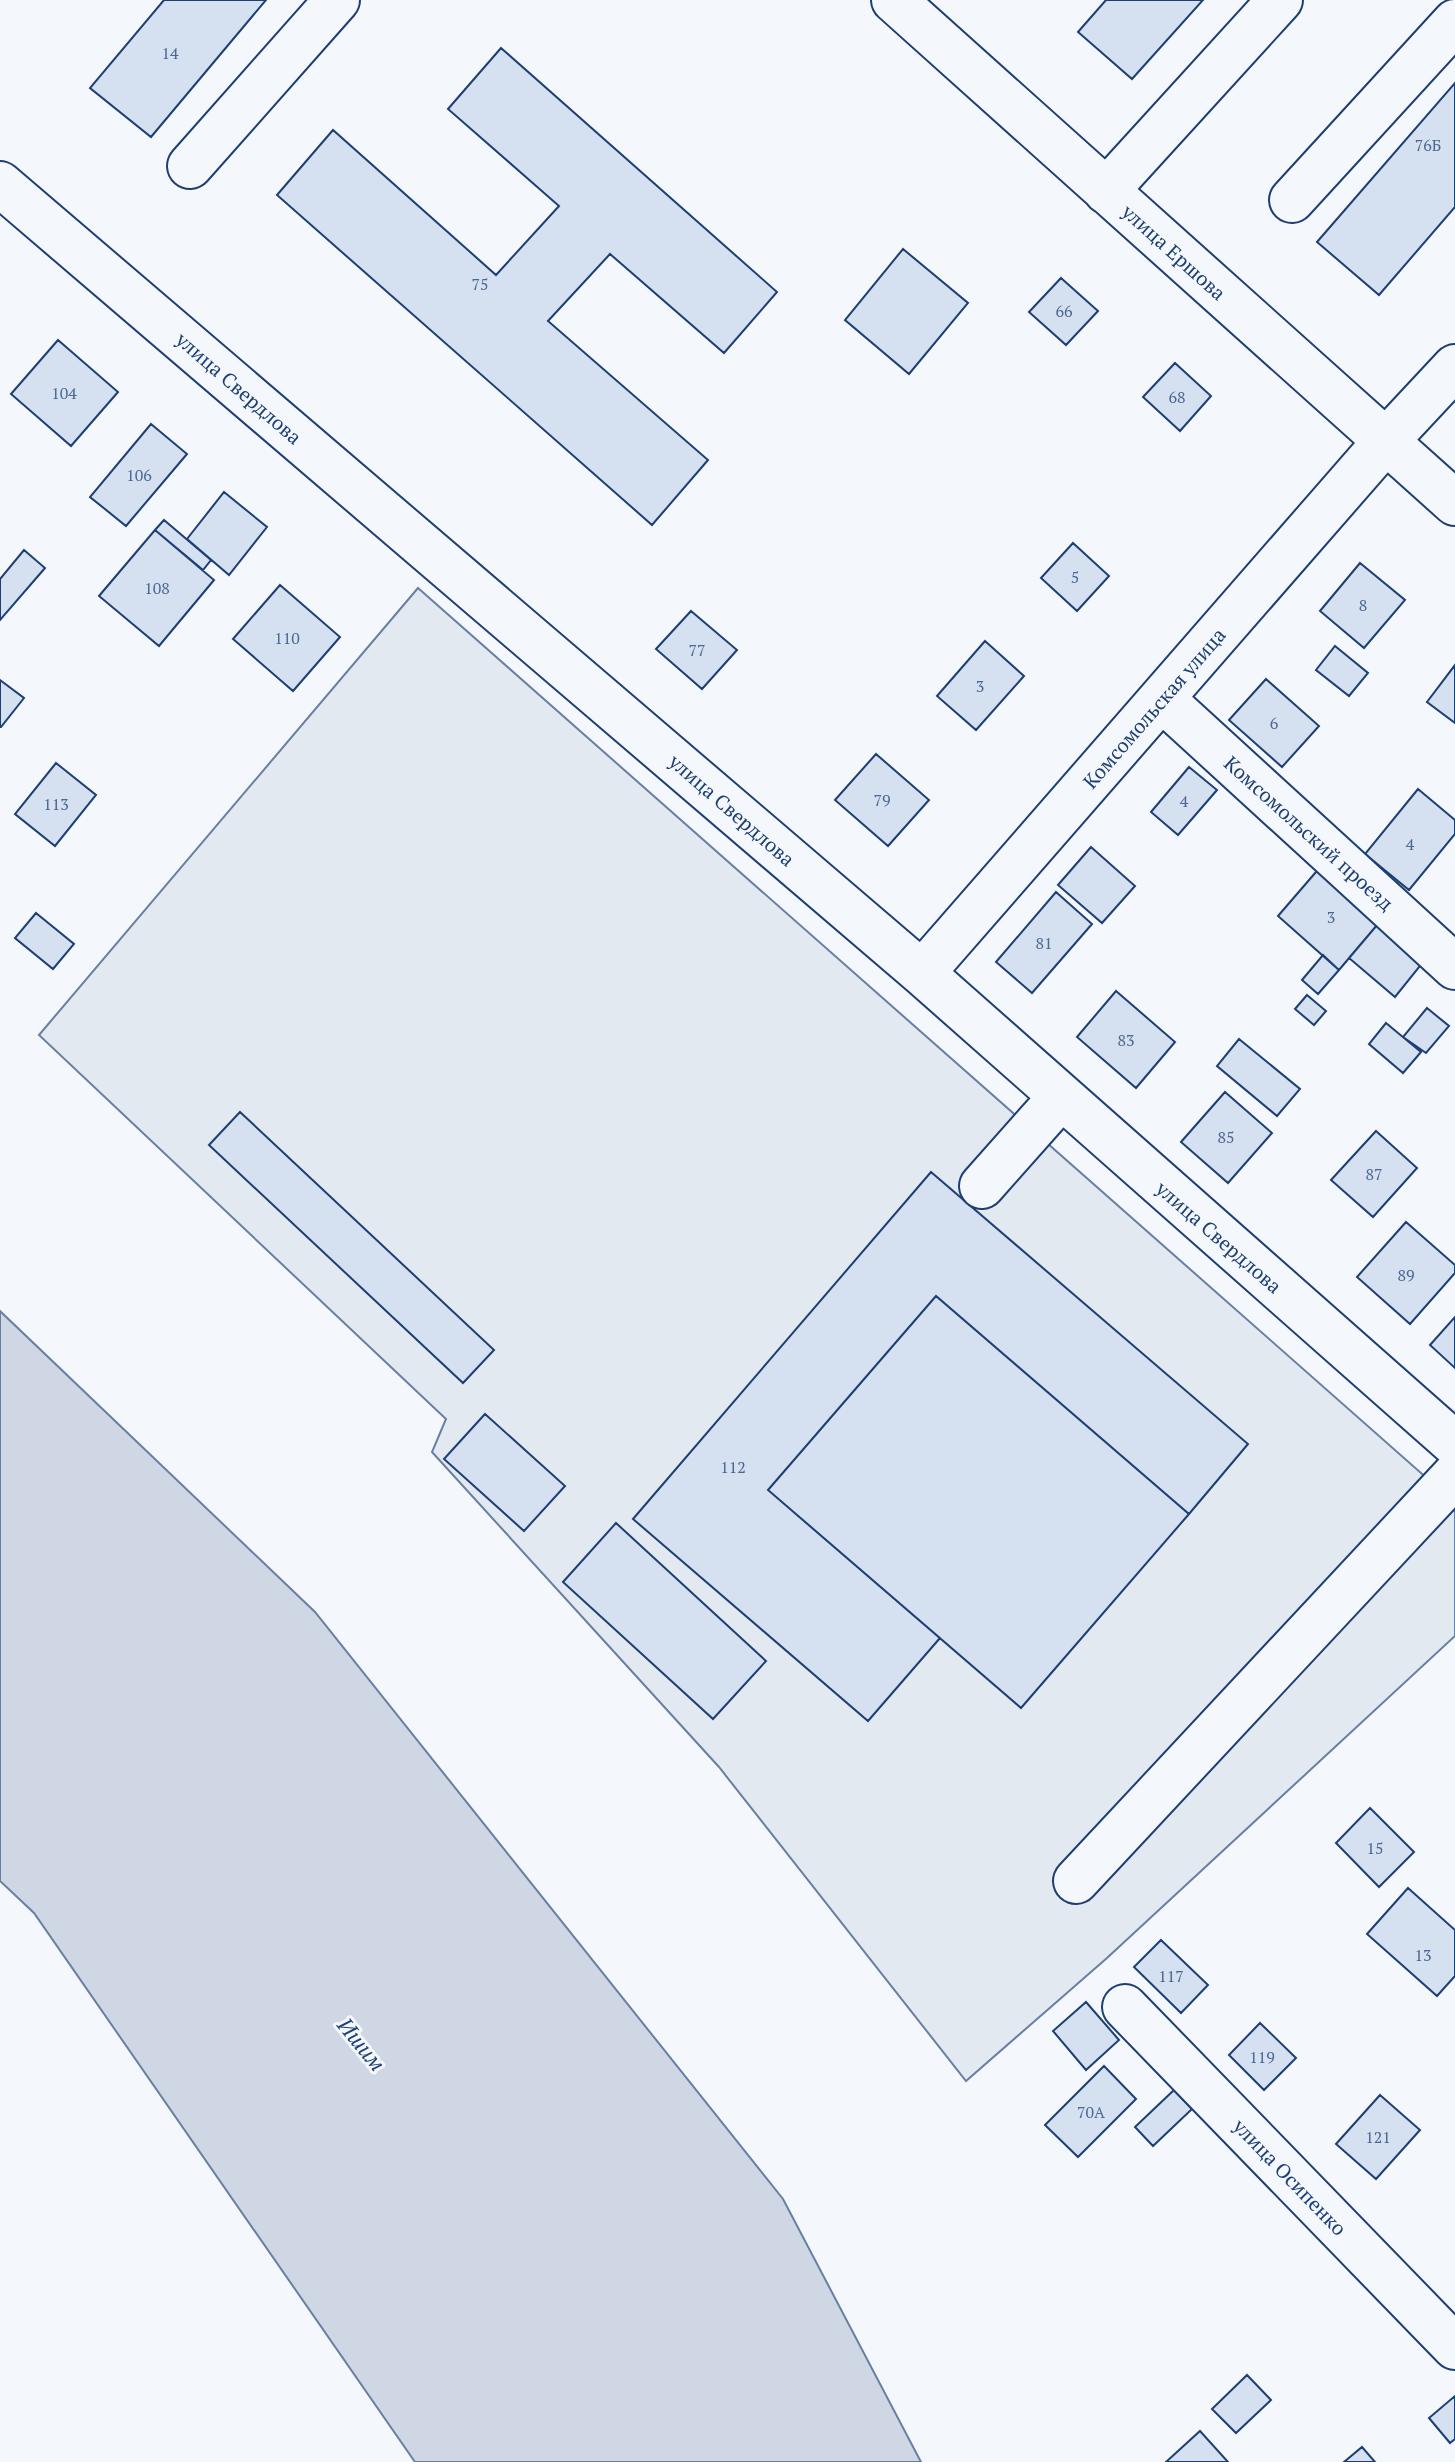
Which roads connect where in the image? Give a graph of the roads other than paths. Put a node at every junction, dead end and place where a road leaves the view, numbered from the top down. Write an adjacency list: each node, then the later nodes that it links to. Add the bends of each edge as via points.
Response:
1 (337, 0): 5 (street)
2 (1280, 0): 7 (street)
3 (920, 9): 7 (street, улица Ершова)
4 (1455, 22): 8 (street)
5 (190, 166)
6 (0, 184): 14 (street, улица Свердлова)
7 (1106, 191): 10 (street, улица Ершова)
8 (1292, 200)
9 (1455, 367): 10 (street, Комсомольская улица)
10 (1385, 442): 11 (street, улица Ершова); 12 (street, Комсомольская улица)
11 (1455, 503)
12 (1162, 699): 13 (street, Комсомольский проезд); 14 (street, Комсомольская улица)
13 (1455, 967)
14 (922, 973): 15 (street, улица Свердлова)
15 (1061, 1097): 16 (street); 17 (street, улица Свердлова)
16 (982, 1186)
17 (1455, 1444)
18 (1455, 1475): 19 (street)
19 (1076, 1881)
20 (1125, 2007): 21 (street, улица Осипенко)
21 (1455, 2347)

